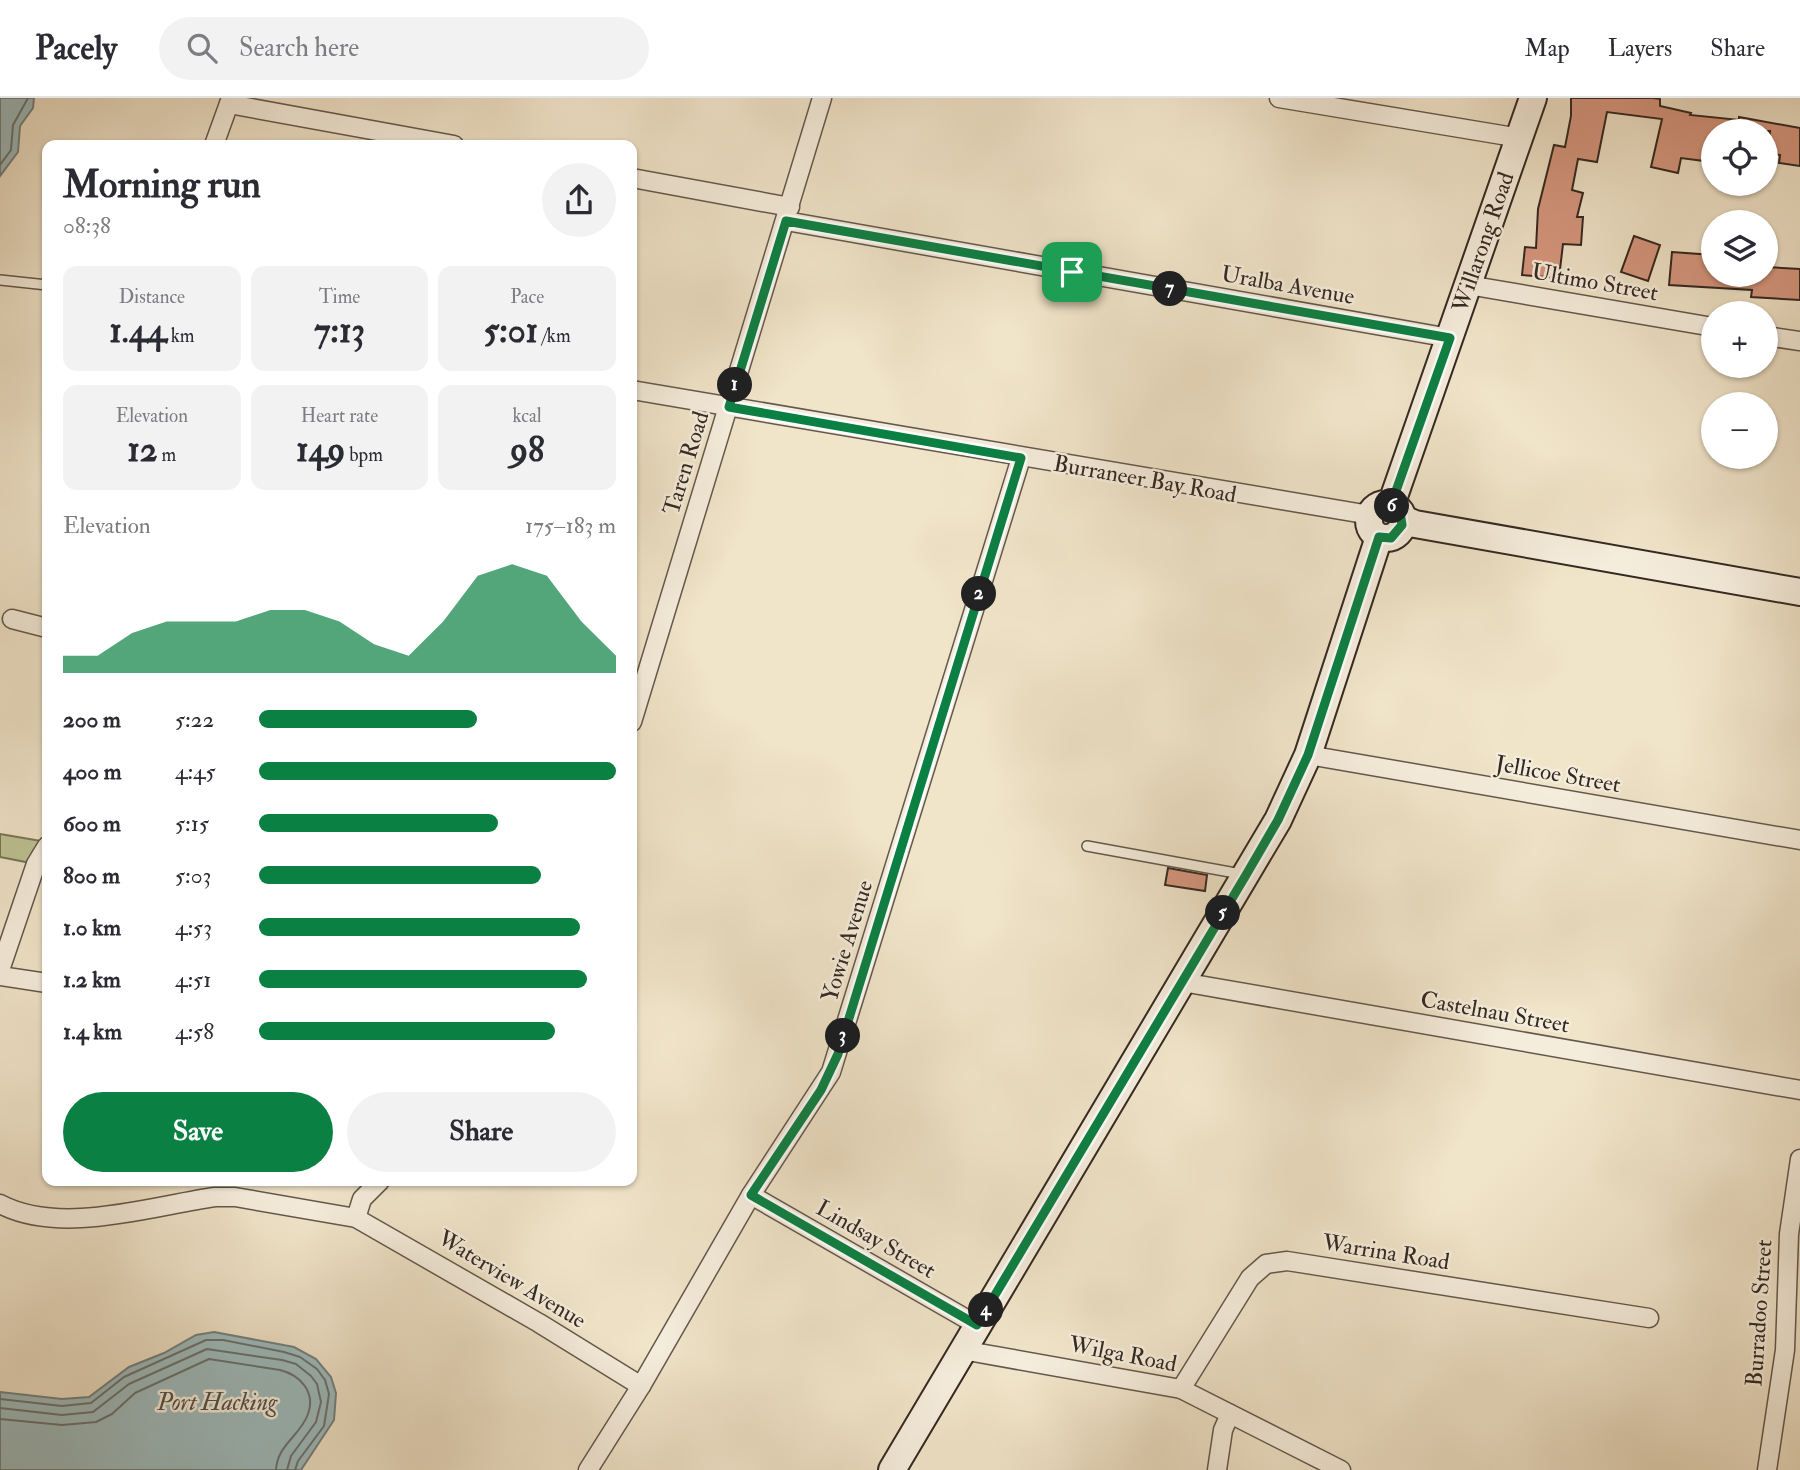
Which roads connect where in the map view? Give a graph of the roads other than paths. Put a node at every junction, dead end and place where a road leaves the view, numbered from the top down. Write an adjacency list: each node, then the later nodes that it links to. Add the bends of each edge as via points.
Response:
1 (822, 98): 9 (street, Taren Road)
2 (1279, 98): 5 (street)
3 (1533, 98): 5 (street, Willarong Road)
4 (230, 101): 6 (street); 7 (street)
5 (1520, 138): 12 (street, Willarong Road)
6 (216, 140)
7 (429, 140)
8 (637, 179): 9 (street, Uralba Avenue)
9 (788, 214): 14 (street, Uralba Avenue); 18 (street, Taren Road)
10 (0, 280): 11 (lane)
11 (42, 284)
12 (1468, 285): 13 (street, Ultimo Street); 14 (street, Willarong Road)
13 (1701, 325)
14 (1450, 338): 20 (street, Willarong Road)
15 (1778, 338): 16 (street)
16 (1800, 341)
17 (637, 391): 18 (street, Burraneer Bay Road)
18 (729, 407): 19 (street, Burraneer Bay Road); 24 (street, Taren Road)
19 (1021, 458): 20 (street, Burraneer Bay Road); 37 (street, Yowie Avenue, via 838,1054 821,1090)
20 (1386, 519): 21 (street, Burraneer Bay Road); 25 (street, Willarong Road)
21 (1800, 592)
22 (12, 620): 23 (street)
23 (42, 627)
24 (637, 686)
25 (1308, 755): 26 (street, Jellicoe Street); 29 (street, Willarong Road)
26 (1800, 840)
27 (1087, 846): 29 (lane)
28 (42, 854): 30 (street)
29 (1246, 875): 33 (street, Willarong Road)
30 (0, 970)
31 (0, 976): 32 (street)
32 (42, 982)
33 (1182, 982): 34 (street, Castelnau Street); 41 (street, Willarong Road)
34 (1800, 1090)
35 (1800, 1159): 50 (street, Burradoo Street, via 1789,1234 1785,1350)
36 (375, 1186): 39 (street, via 362,1199)
37 (751, 1195): 41 (street, Lindsay Street); 43 (street, Yowie Avenue)
38 (0, 1204): 39 (street, Waterview Avenue, via 40,1217 69,1219 234,1197)
39 (356, 1218): 43 (street, Waterview Avenue)
40 (1648, 1318): 44 (street, Warrina Road, via 1287,1261 1266,1264 1250,1278)
41 (977, 1325): 42 (street, Willarong Road)
42 (962, 1350): 44 (street, Wilga Road); 47 (street, Willarong Road)
43 (641, 1386): 46 (street, Yowie Avenue)
44 (1181, 1389): 45 (street, Wilga Road)
45 (1230, 1414): 48 (street); 49 (street, Wilga Road)
46 (588, 1470)
47 (892, 1470)
48 (1217, 1470)
49 (1341, 1470)
50 (1767, 1470)

